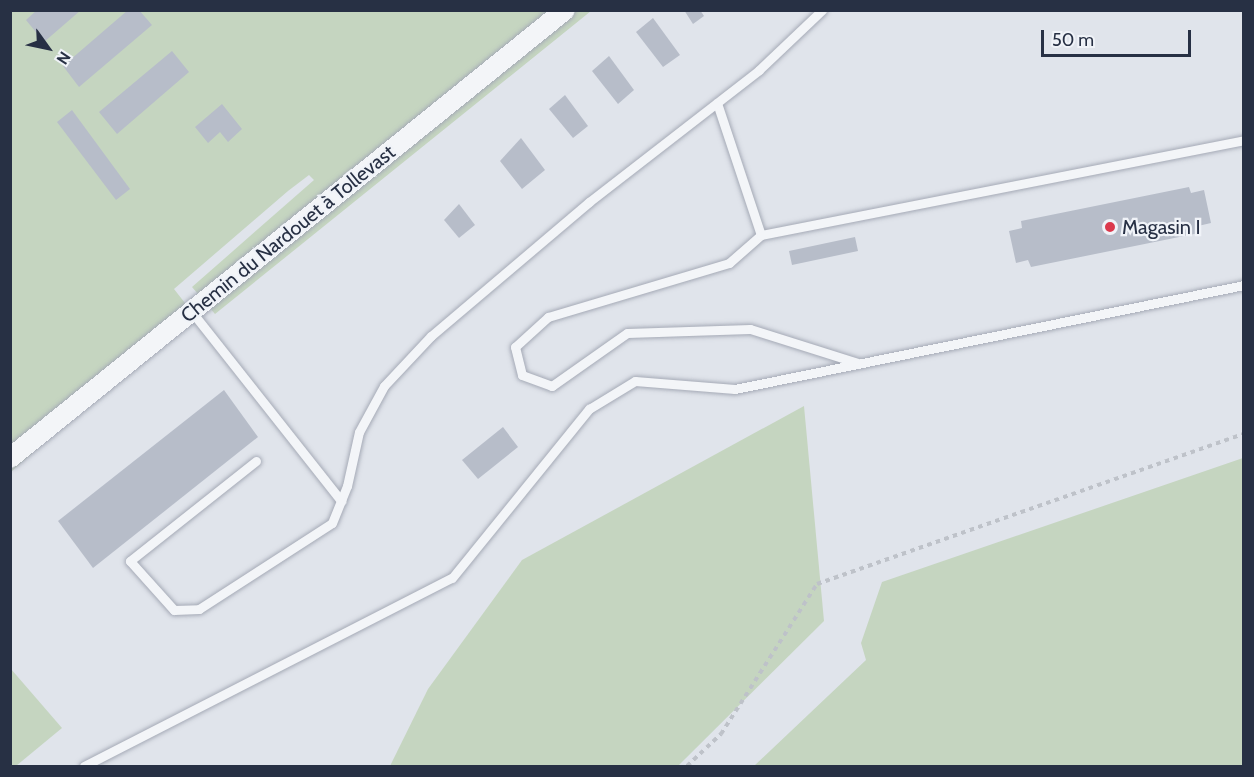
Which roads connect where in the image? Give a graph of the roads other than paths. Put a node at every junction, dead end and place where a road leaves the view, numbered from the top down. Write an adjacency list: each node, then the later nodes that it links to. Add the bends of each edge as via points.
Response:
1 (565, 10): 7 (street, Chemin du Nardouet à Tollevast)
2 (822, 10): 3 (lane)
3 (717, 103): 5 (lane); 11 (lane, via 431,336 384,386 359,432)
4 (1244, 140): 5 (lane)
5 (761, 235): 8 (lane, via 729,263 548,317 515,347 522,375 552,386 627,333 672,331 750,329)
6 (1244, 285): 8 (lane)
7 (192, 312): 9 (street, Chemin du Nardouet à Tollevast); 11 (lane)
8 (860, 364): 12 (lane, via 735,389 635,381 589,409 452,578)
9 (10, 458)
10 (256, 461): 11 (lane, via 130,561 174,610 198,609 309,542 332,523)
11 (341, 501)
12 (84, 766)

